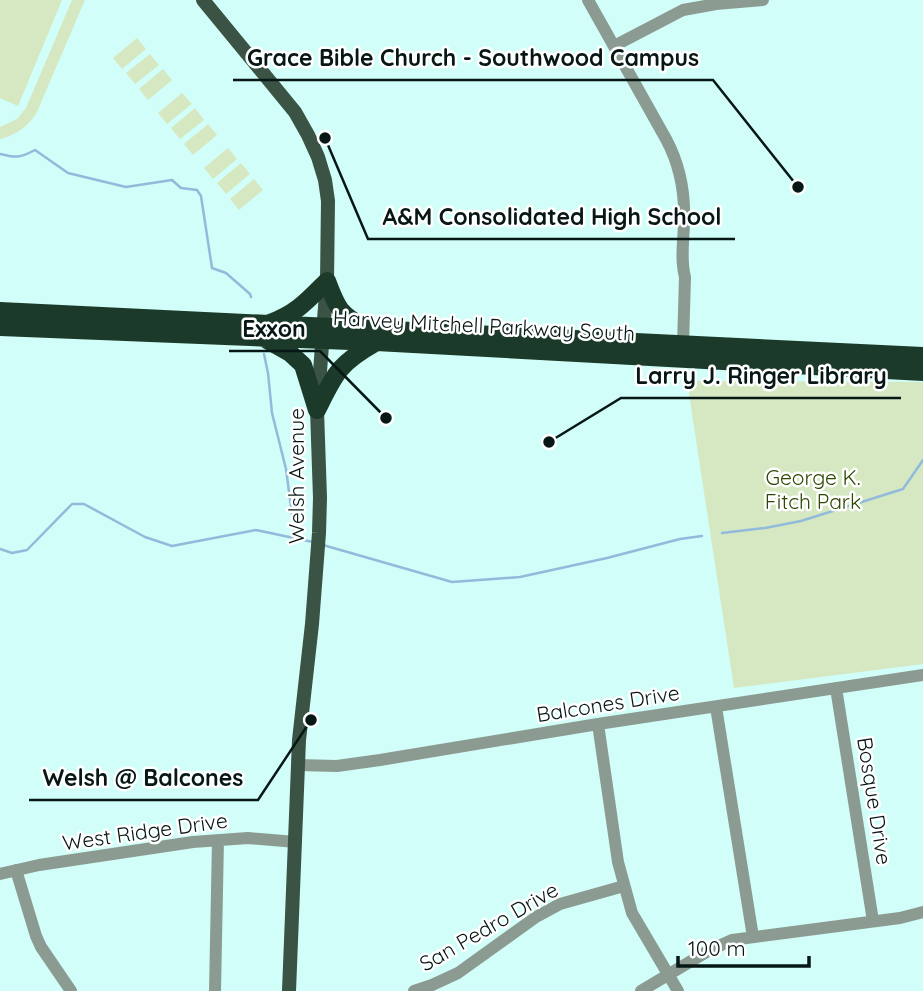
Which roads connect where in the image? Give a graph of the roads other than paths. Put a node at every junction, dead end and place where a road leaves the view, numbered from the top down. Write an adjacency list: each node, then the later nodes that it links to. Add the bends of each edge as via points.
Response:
1 (203, 0): 6 (main road, Welsh Avenue, via 287,101 313,146 327,189)
2 (588, 0): 4 (street)
3 (763, 0): 4 (street, via 683,10)
4 (614, 46): 5 (street, via 678,166 684,198)
5 (682, 267): 12 (street); 13 (street, via 675,330)
6 (327, 281): 9 (highway, via 296,312); 10 (main road, Welsh Avenue); 11 (highway, via 344,315)
7 (0, 311): 9 (highway, Harvey Mitchell Parkway South)
8 (0, 327): 9 (highway, Harvey Mitchell Parkway South)
9 (264, 331): 10 (highway, Harvey Mitchell Parkway South); 16 (highway, via 303,365)
10 (324, 334): 11 (highway, Harvey Mitchell Parkway South); 16 (main road, Welsh Avenue)
11 (373, 336): 13 (highway, Harvey Mitchell Parkway South); 16 (highway, via 336,372)
12 (683, 345): 13 (highway, via 678,351); 14 (highway)
13 (664, 351): 15 (highway, Harvey Mitchell Parkway South)
14 (923, 356)
15 (923, 372)
16 (317, 410): 21 (main road, Welsh Avenue, via 319,533)
17 (923, 674): 18 (street, Balcones Drive)
18 (836, 688): 19 (street, Balcones Drive); 28 (street, Bosque Drive)
19 (716, 707): 20 (street, Balcones Drive); 29 (street)
20 (598, 724): 21 (street, Balcones Drive, via 337,766); 26 (street)
21 (298, 765): 23 (main road, Welsh Avenue)
22 (218, 840): 23 (street, West Ridge Drive); 24 (street, West Ridge Drive); 32 (street)
23 (296, 842): 33 (main road, Welsh Avenue)
24 (16, 870): 25 (street, West Ridge Drive); 31 (street, via 36,936)
25 (0, 874)
26 (624, 886): 30 (street, via 632,913); 34 (street, San Pedro Drive, via 560,904 458,973)
27 (923, 912): 28 (street)
28 (873, 921): 29 (street)
29 (753, 937): 30 (street, via 732,940)
30 (668, 975): 35 (street); 36 (street)
31 (71, 991)
32 (215, 991)
33 (289, 991)
34 (414, 991)
35 (641, 991)
36 (678, 991)

